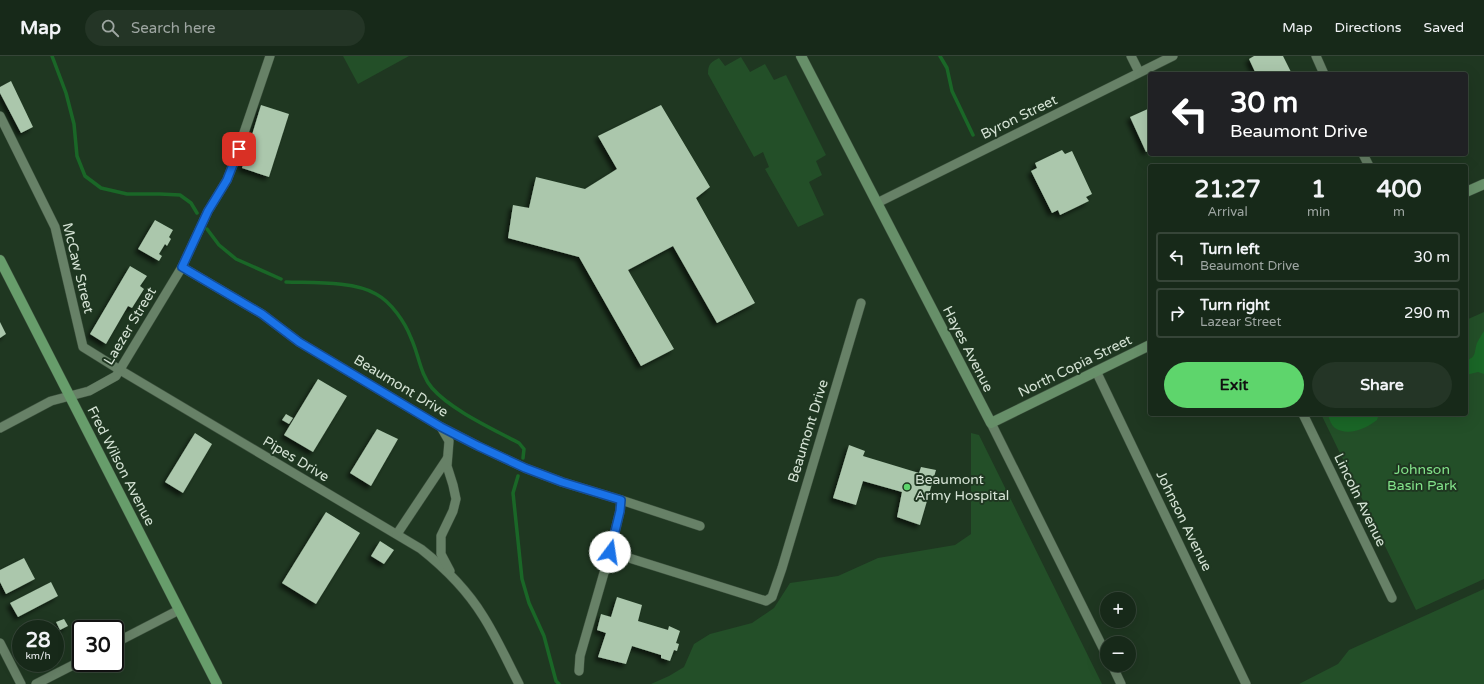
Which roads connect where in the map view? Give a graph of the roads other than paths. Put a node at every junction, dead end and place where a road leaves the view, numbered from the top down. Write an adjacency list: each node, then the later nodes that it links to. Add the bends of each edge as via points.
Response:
1 (270, 56): 13 (street, Laezer Street, via 231,171 208,211)
2 (801, 56): 11 (street, Hayes Avenue)
3 (1131, 56): 6 (street)
4 (1173, 56): 6 (street, Byron Street)
5 (1316, 56): 7 (street)
6 (1139, 72): 11 (street, Byron Street)
7 (1323, 72)
8 (0, 116): 16 (street, McCaw Street, via 55,227 83,347)
9 (1484, 184): 10 (street)
10 (1468, 191)
11 (877, 203): 20 (street, Hayes Avenue)
12 (0, 260): 18 (main road, Fred Wilson Avenue)
13 (182, 267): 16 (street, Laezer Street); 21 (street, Beaumont Drive, via 262,314 299,342)
14 (861, 303): 27 (street, Beaumont Drive, via 772,597 766,600)
15 (1148, 346): 17 (street, North Copia Street)
16 (120, 370): 18 (street, Laezer Street, via 116,376 89,391); 26 (street, Pipes Drive)
17 (1096, 371): 20 (street, North Copia Street); 42 (street, Johnson Avenue)
18 (70, 396): 22 (street, Laezer Street, via 51,401); 30 (main road, Fred Wilson Avenue)
19 (1304, 416): 29 (street, Lincoln Avenue)
20 (991, 423): 32 (street, Hayes Avenue)
21 (441, 427): 23 (street, Pipes Drive, via 449,441); 24 (street, Beaumont Drive, via 525,468)
22 (0, 428)
23 (447, 459): 26 (street); 28 (street, Pipes Drive, via 456,499 441,536 441,554)
24 (621, 500): 25 (street, Beaumont Drive); 27 (street)
25 (700, 526)
26 (397, 534): 28 (street, Pipes Drive, via 421,549)
27 (610, 552): 35 (street, via 580,656)
28 (453, 578): 40 (street, Pipes Drive, via 483,615)
29 (1392, 598)
30 (179, 610): 31 (street); 39 (main road, Fred Wilson Avenue)
31 (124, 638)
32 (1100, 642)
33 (0, 643): 37 (street)
34 (72, 666): 38 (street)
35 (579, 671)
36 (1115, 672): 41 (street)
37 (21, 684)
38 (36, 684)
39 (217, 684)
40 (519, 684)
41 (1121, 684)
42 (1246, 684)

